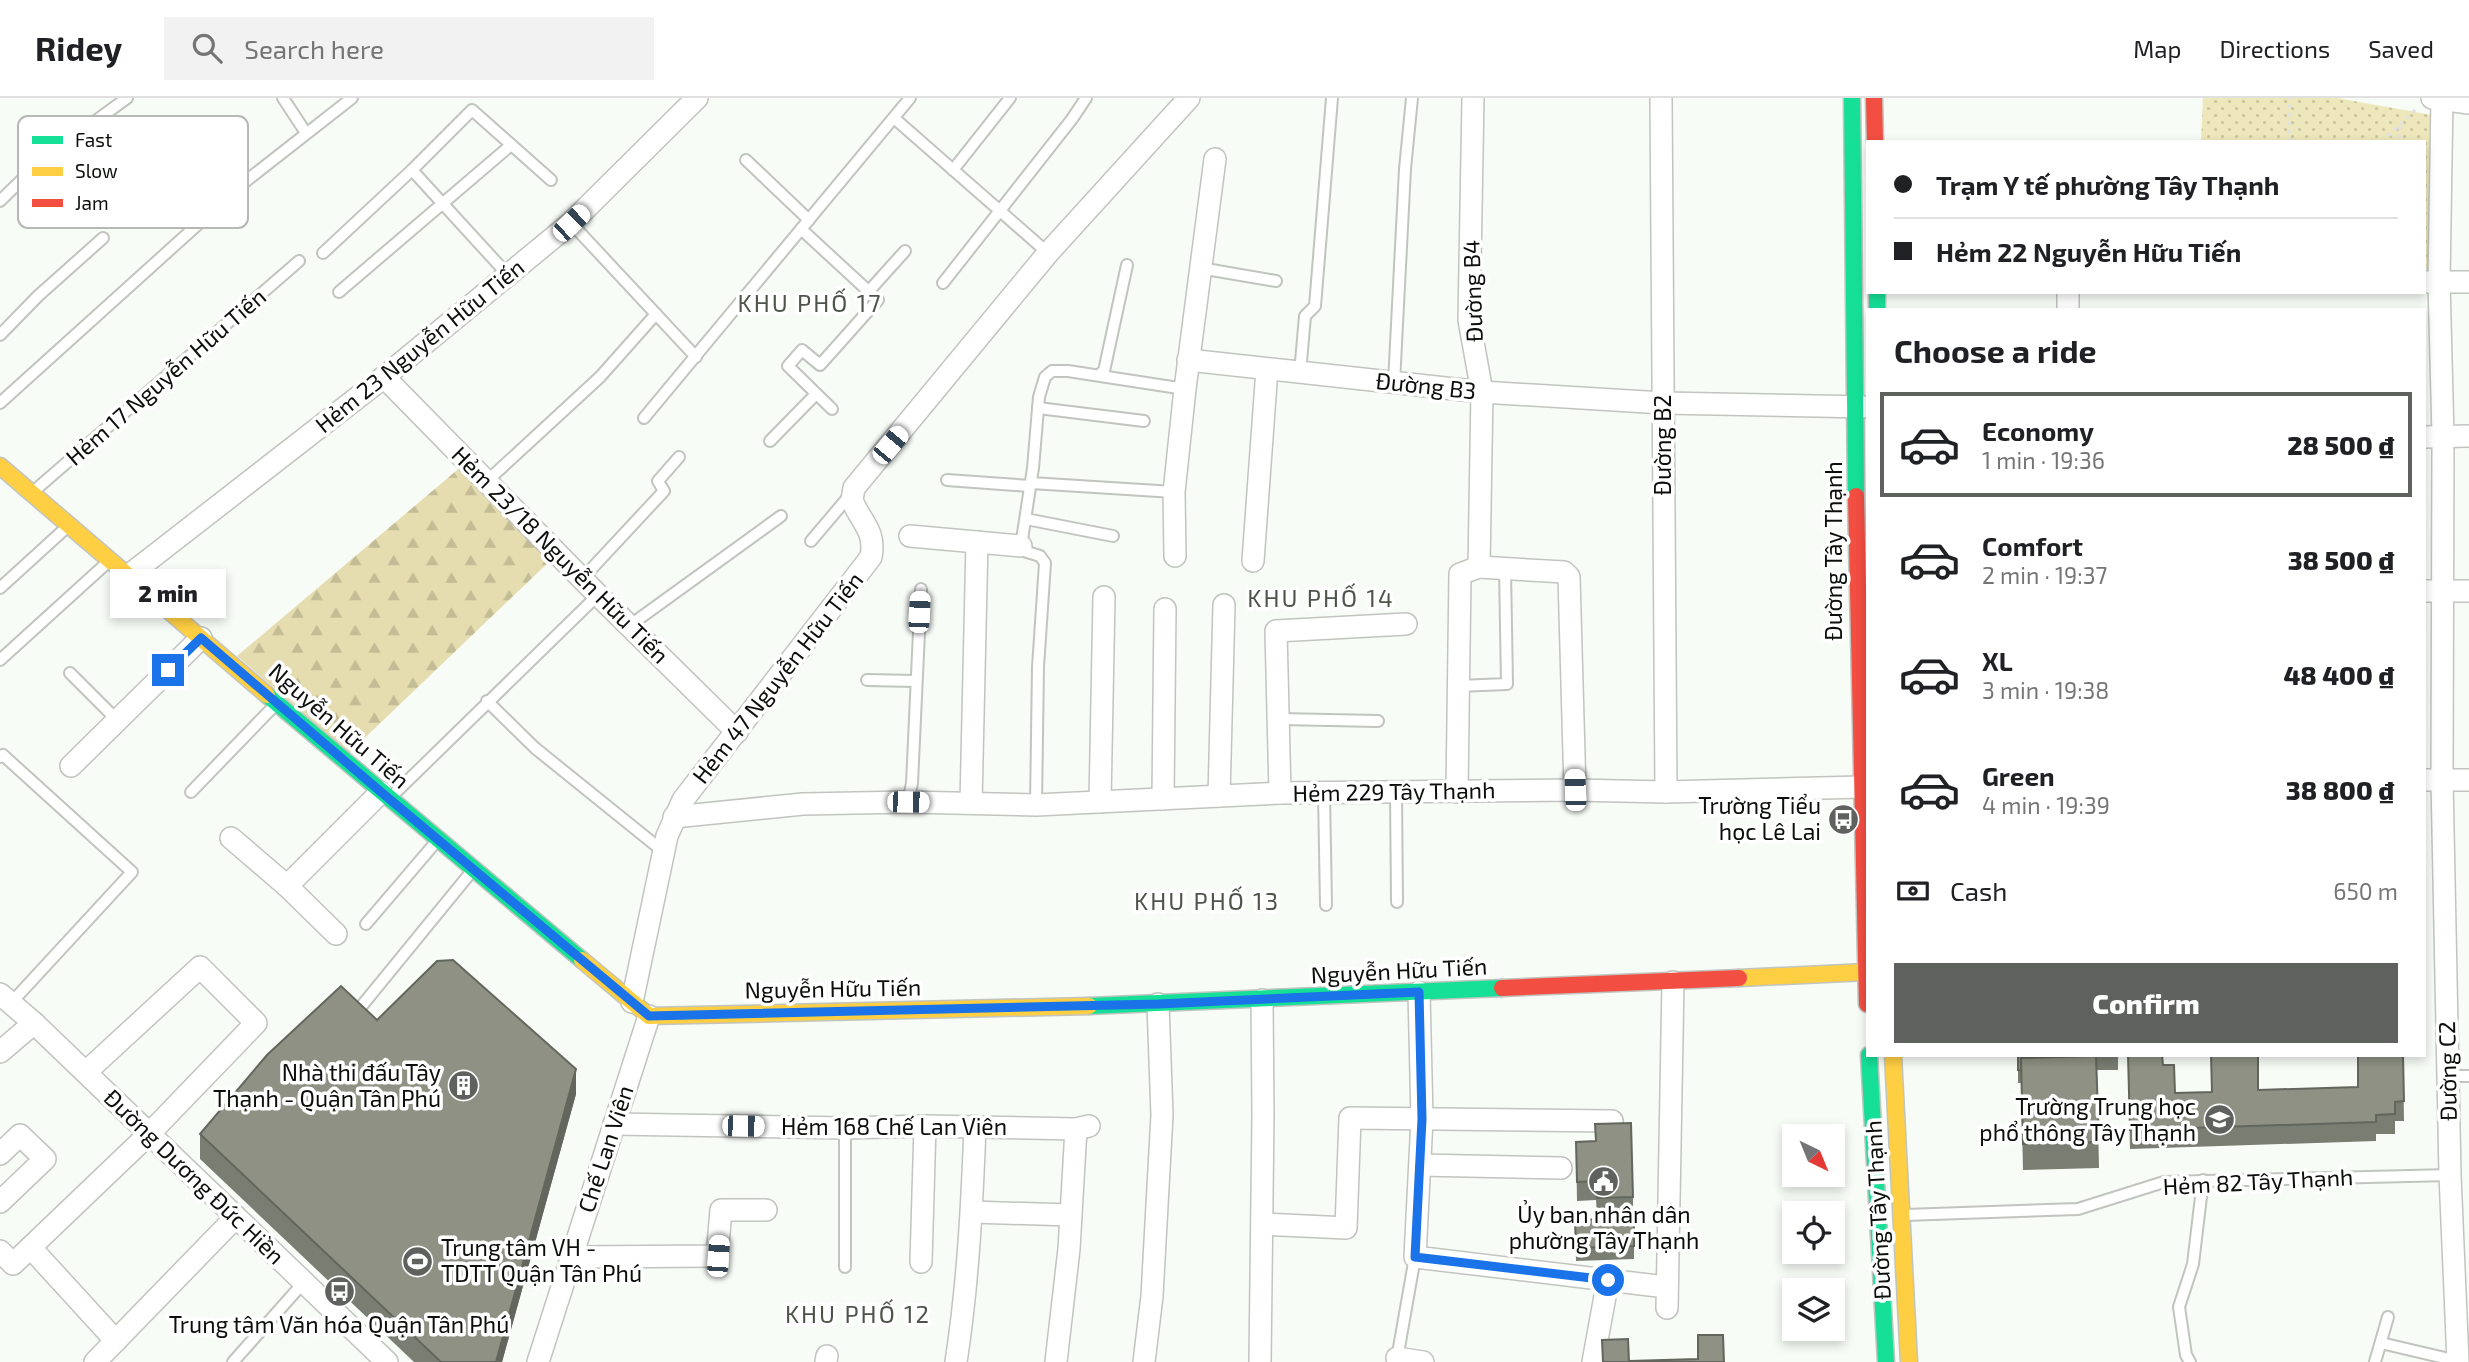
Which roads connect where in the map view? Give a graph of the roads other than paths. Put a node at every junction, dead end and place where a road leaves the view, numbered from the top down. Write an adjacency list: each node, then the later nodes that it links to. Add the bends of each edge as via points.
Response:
1 (127, 98): 17 (lane)
2 (283, 98): 19 (lane)
3 (352, 98): 19 (lane)
4 (696, 98): 33 (street, Hẻm 23 Nguyễn Hữu Tiến)
5 (910, 98): 18 (lane)
6 (1010, 98): 25 (lane)
7 (1086, 98): 31 (lane)
8 (1332, 98): 55 (lane, via 1315,306 1305,316)
9 (1412, 98): 58 (lane)
10 (1473, 98): 60 (street, Đường B4, via 1469,320)
11 (1661, 98): 63 (street, Đường B2)
12 (1852, 98): 64 (street, Đường Tây Thạnh)
13 (1874, 98): 20 (street)
14 (1181, 101): 39 (street)
15 (2434, 101): 16 (street); 45 (street, Đường C2)
16 (2469, 103)
17 (102, 116)
18 (894, 118): 25 (lane); 32 (lane)
19 (306, 133): 26 (lane)
20 (1875, 140)
21 (511, 145): 24 (lane, via 472,110); 27 (lane); 30 (lane)
22 (1215, 159): 42 (street)
23 (746, 160): 32 (lane)
24 (412, 170): 30 (lane); 38 (lane)
25 (953, 170): 31 (lane)
26 (248, 179)
27 (551, 180)
28 (18, 183): 29 (lane)
29 (0, 201)
30 (442, 204): 43 (lane); 49 (lane)
31 (1000, 211): 39 (lane); 47 (lane)
32 (809, 220): 35 (lane)
33 (571, 223): 43 (street, Hẻm 23 Nguyễn Hữu Tiến); 50 (lane)
34 (194, 228): 62 (lane)
35 (801, 229): 48 (lane); 52 (lane)
36 (103, 238): 51 (lane)
37 (905, 251): 48 (lane)
38 (323, 253)
39 (1048, 253): 79 (street)
40 (299, 261): 78 (lane, Hẻm 17 Nguyễn Hữu Tiến)
41 (1127, 265): 56 (lane, via 1104,370)
42 (1200, 268): 44 (lane); 53 (street)
43 (508, 275): 57 (street, Hẻm 23 Nguyễn Hữu Tiến)
44 (1276, 281)
45 (2432, 282): 46 (street); 69 (street, Đường C2)
46 (2469, 282)
47 (943, 283)
48 (869, 291): 61 (lane, via 878,300 820,365 802,350 788,366)
49 (339, 292)
50 (656, 314): 52 (lane); 75 (lane, via 600,377)
51 (0, 335)
52 (696, 357): 67 (lane)
53 (1188, 360): 54 (street, Đường B3); 59 (street)
54 (1267, 369): 55 (street, Đường B3); 90 (street)
55 (1300, 373): 58 (street, Đường B3)
56 (1099, 375): 59 (lane); 65 (lane, via 1049,372)
57 (384, 377): 75 (street, Hẻm 23/18 Nguyễn Hữu Tiến); 93 (street, Hẻm 23 Nguyễn Hữu Tiến)
58 (1394, 383): 60 (street, Đường B3)
59 (1185, 388): 77 (street)
60 (1482, 392): 63 (street, Đường B3); 91 (street, Đường B4)
61 (816, 394): 66 (lane); 71 (lane)
62 (0, 402)
63 (1663, 404): 64 (street, Đường B3); 125 (street, Đường B2)
64 (1862, 407): 121 (street, Đường Tây Thạnh, via 1857,651)
65 (1038, 408): 68 (lane); 76 (lane)
66 (832, 409)
67 (643, 418)
68 (1144, 421)
69 (2433, 436): 70 (street); 97 (street, Đường C2)
70 (2469, 436)
71 (770, 441)
72 (679, 457): 94 (lane, via 657,481 664,491)
73 (0, 466): 78 (street, Nguyễn Hữu Tiến)
74 (947, 480): 76 (lane)
75 (486, 482): 94 (street, Hẻm 23/18 Nguyễn Hữu Tiến)
76 (1031, 484): 77 (lane); 81 (lane)
77 (1174, 492): 88 (street)
78 (32, 493): 82 (street, Nguyễn Hữu Tiến)
79 (852, 493): 85 (lane); 116 (street, Hẻm 47 Nguyễn Hữu Tiến, via 870,532 871,557)
80 (781, 516): 104 (lane)
81 (1026, 519): 84 (lane); 87 (lane)
82 (69, 525): 89 (street, Nguyễn Hữu Tiến); 95 (lane)
83 (910, 536): 86 (street)
84 (1113, 537)
85 (811, 541)
86 (977, 542): 87 (street); 134 (street)
87 (1021, 546): 135 (lane, via 1045,563)
88 (1175, 556)
89 (110, 560): 93 (street, Nguyễn Hữu Tiến); 106 (lane)
90 (1253, 561)
91 (1479, 568): 92 (street); 110 (street, via 1460,574)
92 (1505, 569): 110 (lane, via 1507,684); 122 (street, via 1564,572 1569,579)
93 (128, 576): 105 (street, Nguyễn Hữu Tiến)
94 (582, 579): 99 (street, Hẻm 23/18 Nguyễn Hữu Tiến)
95 (0, 588)
96 (920, 589): 109 (lane)
97 (2432, 591): 98 (street); 119 (street, Đường C2)
98 (2469, 591)
99 (597, 595): 104 (street, Hẻm 23/18 Nguyễn Hữu Tiến); 111 (lane)
100 (1104, 597): 133 (street)
101 (1224, 605): 130 (street)
102 (1165, 609): 131 (street)
103 (1406, 624): 113 (street, via 1276,631)
104 (629, 626): 116 (street, Hẻm 23/18 Nguyễn Hữu Tiến)
105 (201, 638): 112 (street, Nguyễn Hữu Tiến); 114 (street)
106 (0, 660)
107 (70, 673): 114 (lane)
108 (867, 680): 109 (lane)
109 (916, 681): 132 (lane, via 912,783)
110 (1458, 686): 124 (street)
111 (487, 701): 129 (lane); 139 (lane, via 535,748)
112 (277, 703): 126 (lane); 129 (street, Nguyễn Hữu Tiến)
113 (1279, 719): 115 (lane); 127 (street)
114 (117, 720): 118 (street)
115 (1378, 721)
116 (737, 732): 136 (street, Hẻm 47 Nguyễn Hữu Tiến)
117 (0, 757): 150 (lane, via 132,872)
118 (71, 766)
119 (2433, 780): 120 (street); 161 (street, Đường C2)
120 (2469, 780)
121 (1864, 787): 125 (street, Hẻm 229 Tây Thạnh); 144 (street, Đường Tây Thạnh)
122 (1575, 790): 124 (street, Hẻm 229 Tây Thạnh); 125 (street, Hẻm 229 Tây Thạnh)
123 (1396, 792): 124 (street, Hẻm 229 Tây Thạnh); 128 (street, Hẻm 229 Tây Thạnh); 142 (lane)
124 (1457, 792)
125 (1665, 792)
126 (191, 793)
127 (1280, 793): 128 (street, Hẻm 229 Tây Thạnh); 130 (street, Hẻm 229 Tây Thạnh)
128 (1324, 793): 143 (lane)
129 (385, 796): 138 (street, Nguyễn Hữu Tiến); 141 (street)
130 (1219, 796): 131 (street, Hẻm 229 Tây Thạnh)
131 (1163, 799): 133 (street, Hẻm 229 Tây Thạnh)
132 (917, 802): 134 (street, Hẻm 229 Tây Thạnh); 136 (street, Hẻm 229 Tây Thạnh, via 803,804)
133 (1100, 802): 135 (street, Hẻm 229 Tây Thạnh)
134 (971, 803): 135 (street, Hẻm 229 Tây Thạnh)
135 (1036, 805)
136 (674, 817): 139 (street, Hẻm 47 Nguyễn Hữu Tiến)
137 (231, 838): 141 (street)
138 (438, 839): 140 (street, Nguyễn Hữu Tiến); 145 (lane)
139 (664, 852): 152 (street, Hẻm 47 Nguyễn Hữu Tiến)
140 (473, 869): 152 (street, Nguyễn Hữu Tiến); 154 (lane)
141 (287, 886): 146 (street)
142 (1397, 902)
143 (1326, 905)
144 (1866, 910)
145 (366, 923)
146 (336, 934)
147 (1866, 972): 148 (street, Nguyễn Hữu Tiến)
148 (1673, 982): 149 (street, Nguyễn Hữu Tiến); 187 (street, via 1666,1297)
149 (1419, 992): 151 (street, Nguyễn Hữu Tiến); 162 (street)
150 (5, 998): 156 (street, Đường Dương Đức Hiền)
151 (1262, 1000): 153 (street, Nguyễn Hữu Tiến); 180 (street)
152 (632, 1002): 155 (street, Nguyễn Hữu Tiến)
153 (1158, 1004): 155 (street, Nguyễn Hữu Tiến); 199 (street, via 1162,1115)
154 (360, 1008)
155 (649, 1016): 164 (street, Chế Lan Viên)
156 (34, 1023): 157 (street); 160 (street, Đường Dương Đức Hiền)
157 (0, 1052)
158 (1869, 1057): 203 (street, Đường Tây Thạnh)
159 (1892, 1057): 178 (street, Đường Tây Thạnh)
160 (86, 1072): 168 (street, Đường Dương Đức Hiền); 168 (street, via 200,967 256,1023)
161 (2459, 1076): 172 (street, Đường C2)
162 (1422, 1119): 163 (street); 170 (street); 180 (street, via 1350,1118 1346,1228)
163 (1612, 1121)
164 (614, 1124): 167 (street, Hẻm 168 Chế Lan Viên); 183 (street, Chế Lan Viên)
165 (925, 1126): 166 (street, Hẻm 168 Chế Lan Viên); 167 (street, Hẻm 168 Chế Lan Viên); 185 (street)
166 (975, 1126): 176 (street); 177 (street, Hẻm 168 Chế Lan Viên, via 1083,1127)
167 (845, 1128): 186 (lane)
168 (149, 1134): 179 (street, Đường Dương Đức Hiền); 181 (street)
169 (0, 1154): 174 (street, via 20,1135 45,1159)
170 (1420, 1164): 171 (street); 184 (street)
171 (1561, 1168)
172 (2450, 1175): 173 (lane, Hẻm 82 Tây Thạnh); 207 (street, Đường C2)
173 (2203, 1180): 178 (lane, Hẻm 82 Tây Thạnh, via 2164,1182 2078,1209); 205 (lane, via 2193,1264 2179,1307)
174 (0, 1202)
175 (766, 1210): 183 (street, via 721,1210 718,1256)
176 (972, 1212): 177 (street); 197 (street)
177 (1071, 1215): 198 (street)
178 (1901, 1215): 204 (street, Đường Tây Thạnh)
179 (236, 1217): 188 (street, Đường Dương Đức Hiền, via 277,1247); 190 (street)
180 (1262, 1224): 200 (street)
181 (30, 1248): 182 (street, via 13,1264); 190 (street)
182 (0, 1251)
183 (572, 1256): 196 (street, Chế Lan Viên)
184 (1415, 1257): 187 (street); 192 (lane)
185 (921, 1262)
186 (845, 1268)
187 (1608, 1280): 202 (street)
188 (304, 1282): 194 (lane); 195 (street, Đường Dương Đức Hiền)
189 (2388, 1317): 191 (lane)
190 (116, 1341): 193 (street)
191 (2381, 1343): 206 (lane); 207 (lane)
192 (1397, 1360): 201 (street)
193 (95, 1362)
194 (233, 1362)
195 (387, 1362)
196 (538, 1362)
197 (956, 1362)
198 (1056, 1362)
199 (1144, 1362)
200 (1260, 1362)
201 (1423, 1362)
202 (1593, 1362)
203 (1886, 1362)
204 (1909, 1362)
205 (2190, 1362)
206 (2375, 1362)
207 (2458, 1362)

